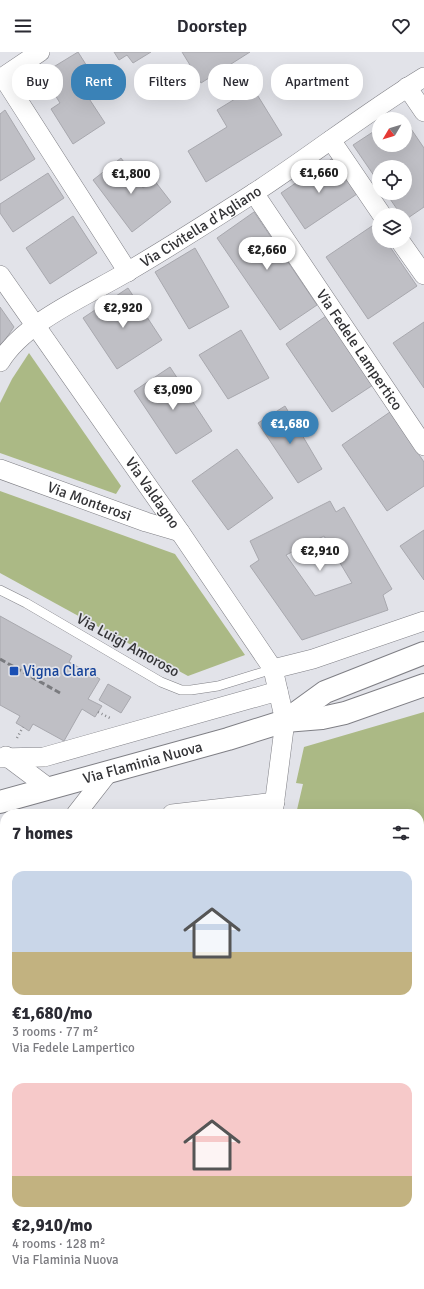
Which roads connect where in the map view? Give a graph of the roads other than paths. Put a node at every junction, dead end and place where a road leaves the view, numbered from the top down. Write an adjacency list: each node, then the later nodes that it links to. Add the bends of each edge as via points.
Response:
1 (40, 52): 9 (street, via 2,77)
2 (424, 78): 3 (street, Via Civitella d'Agliano)
3 (407, 87): 4 (street); 5 (street, Via Civitella d'Agliano)
4 (424, 112)
5 (331, 140): 6 (street, Via Civitella d'Agliano); 7 (street)
6 (254, 193): 9 (street, Via Civitella d'Agliano); 14 (street, Via Fedele Lampertico)
7 (377, 208)
8 (405, 248): 11 (street)
9 (128, 272): 12 (street, Via Civitella d'Agliano)
10 (0, 275): 12 (street, Via Valdagno)
11 (424, 275)
12 (34, 325): 13 (street, Via Civitella d'Agliano); 16 (street, Via Valdagno)
13 (0, 362)
14 (424, 446)
15 (0, 468): 16 (street, Via Monterosi, via 134,518)
16 (180, 532): 20 (street, Via Valdagno)
17 (0, 590): 20 (lane, Via Luigi Amoroso, via 173,688 211,688)
18 (424, 621): 20 (street)
19 (424, 653): 23 (main road, Via Flaminia Nuova, via 326,692)
20 (273, 669): 22 (street, Via Valdagno)
21 (424, 685): 23 (main road, Via Flaminia Nuova, via 345,713)
22 (278, 691): 23 (street, Via Valdagno); 24 (street, Via Flaminia Nuova, via 44,758)
23 (285, 721): 25 (main road, Via Flaminia Nuova); 28 (street)
24 (3, 756): 26 (street)
25 (108, 773): 26 (main road, Via Flaminia Nuova); 29 (street)
26 (50, 789): 27 (main road, Via Flaminia Nuova)
27 (0, 802)
28 (274, 808): 30 (street)
29 (80, 809)
30 (257, 809)

